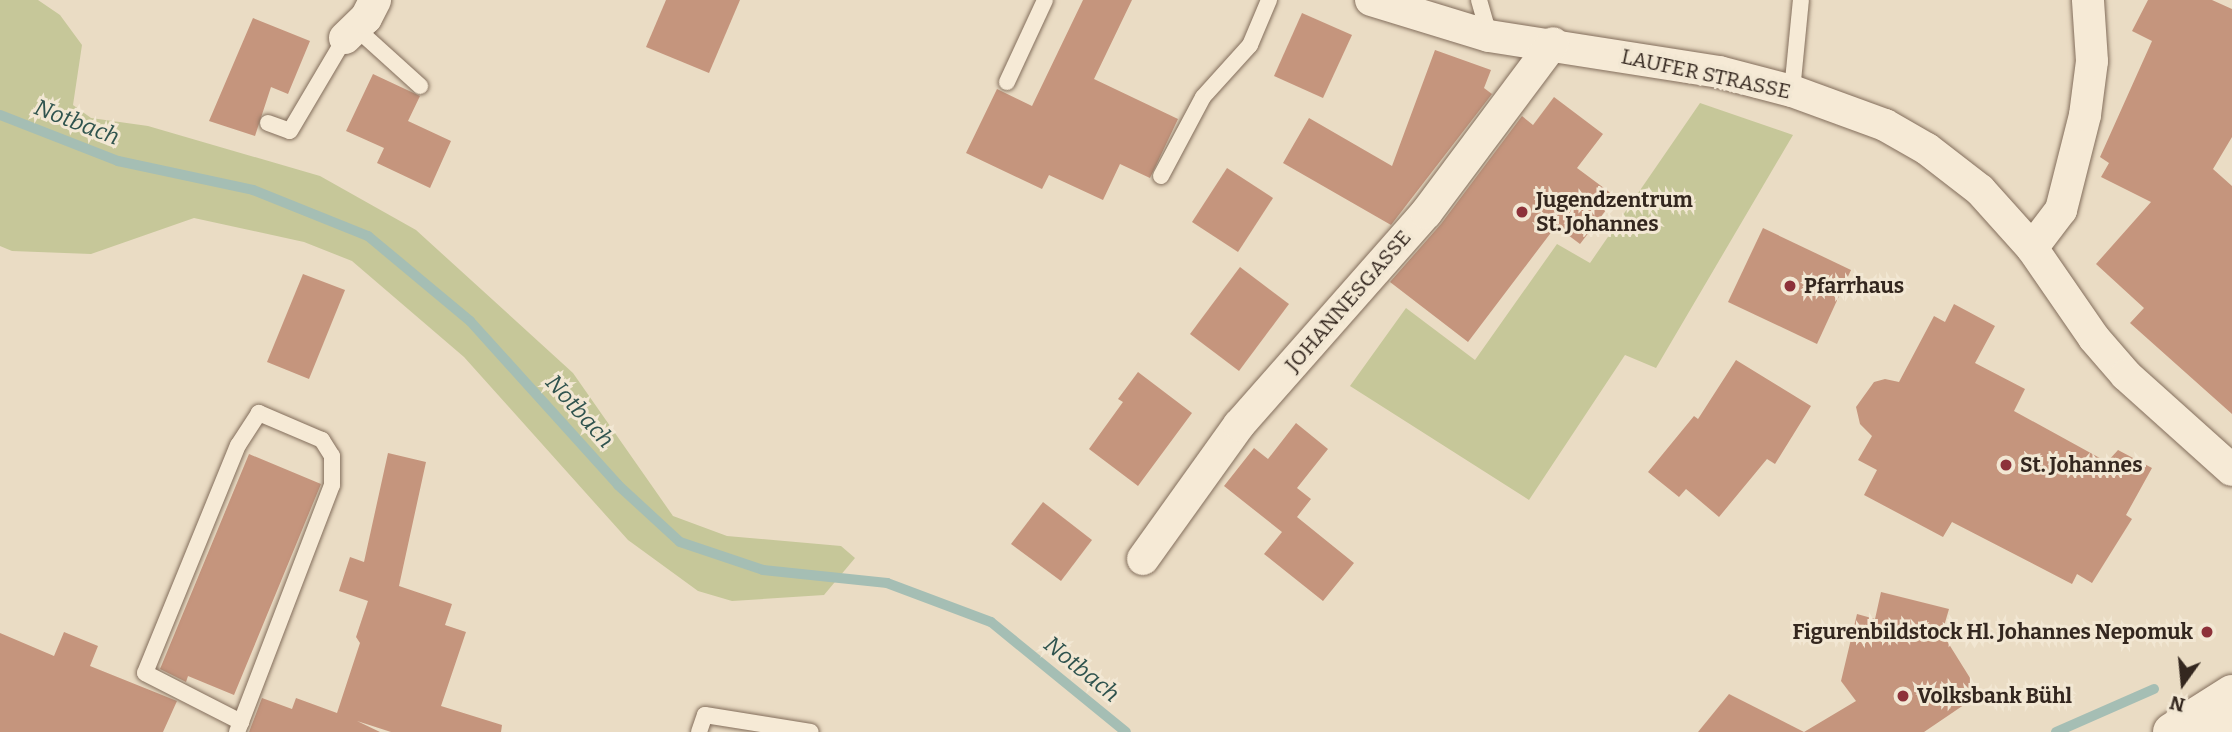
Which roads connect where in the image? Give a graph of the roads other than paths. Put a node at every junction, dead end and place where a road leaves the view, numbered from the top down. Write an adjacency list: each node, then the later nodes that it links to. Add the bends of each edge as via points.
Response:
1 (375, 0): 8 (street)
2 (1045, 0): 11 (lane)
3 (1269, 0): 15 (lane, via 1250,45 1203,97)
4 (1371, 0): 9 (street, LAUFER STRASSE)
5 (1479, 0): 9 (lane)
6 (1801, 0): 13 (lane)
7 (2088, 0): 16 (street, via 2091,72 2085,116 2061,210)
8 (351, 34): 12 (lane); 14 (lane, via 290,131)
9 (1489, 36): 10 (street, LAUFER STRASSE)
10 (1553, 43): 13 (street, LAUFER STRASSE, via 1719,72); 18 (street, JOHANNESGASSE, via 1426,213 1239,425)
11 (1007, 82)
12 (420, 86)
13 (1792, 91): 16 (street, LAUFER STRASSE, via 1885,125 1927,149 1980,190)
14 (268, 123)
15 (1161, 176)
16 (2032, 248): 17 (street, LAUFER STRASSE, via 2094,338 2126,375)
17 (2232, 470)
18 (1143, 559)
19 (2232, 694): 24 (street)
20 (239, 727): 20 (lane, via 145,673 238,445 259,413 322,439 332,456 332,485)
21 (2232, 727): 25 (street)
22 (699, 732): 23 (lane, via 705,716)
23 (811, 732)
24 (2172, 732)
25 (2200, 732)

